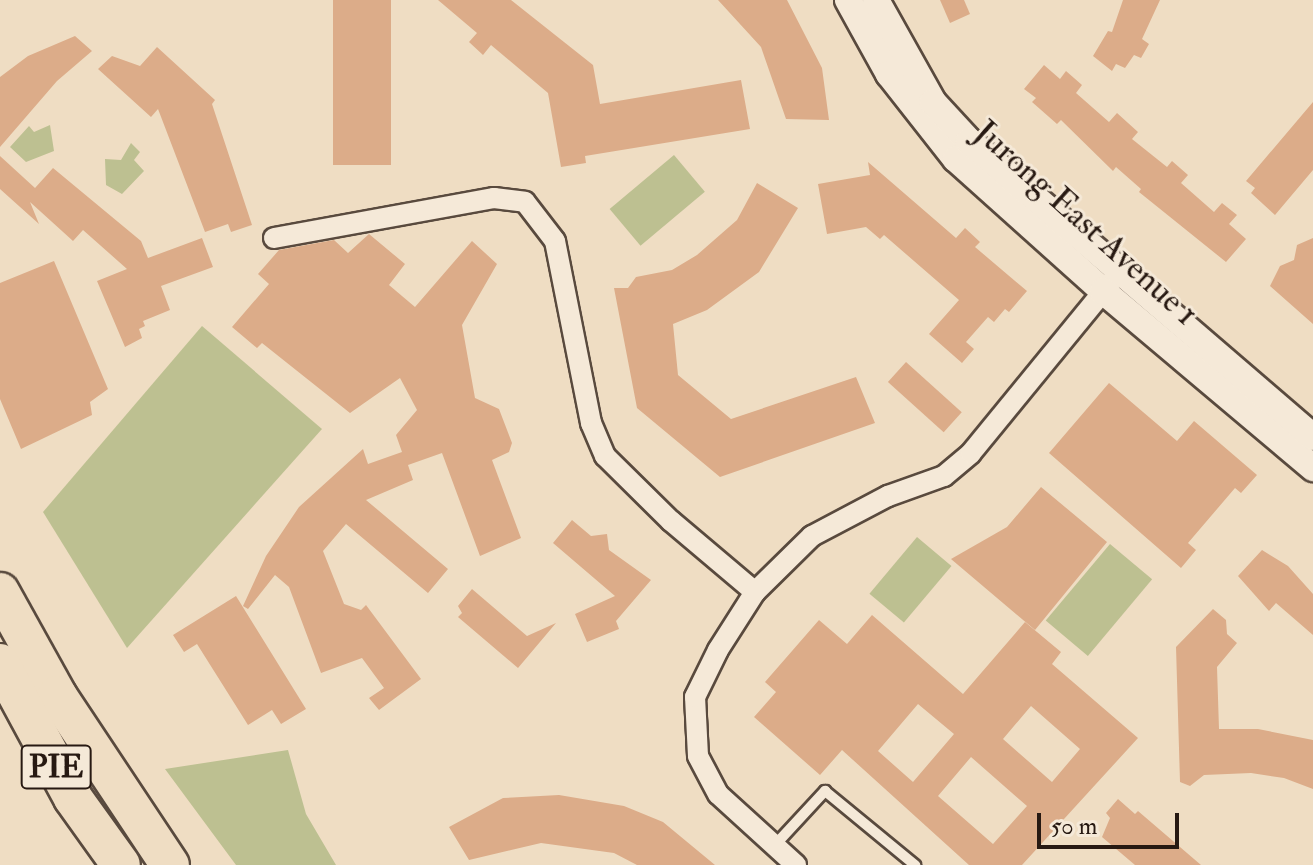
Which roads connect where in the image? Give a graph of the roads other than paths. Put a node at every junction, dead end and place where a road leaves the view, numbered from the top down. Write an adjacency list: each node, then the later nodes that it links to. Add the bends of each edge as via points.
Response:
1 (848, 0): 4 (street, Jurong East Avenue 1, via 889,74 926,125)
2 (876, 0): 4 (street, Jurong East Avenue 1, via 933,102)
3 (274, 238): 8 (street, via 494,198 525,202 555,241 591,423 605,456)
4 (1111, 282): 5 (street, Jurong East Avenue 1); 6 (street, Jurong East Avenue 1); 8 (street, via 971,453 944,476 888,496 812,536)
5 (1313, 437)
6 (1313, 468)
7 (0, 592): 12 (highway, PIE, via 57,695)
8 (755, 592): 10 (street, via 695,697 698,756 718,794)
9 (0, 663): 11 (highway, PIE, via 73,798)
10 (775, 845): 13 (street); 14 (lane, via 825,791)
11 (121, 865)
12 (170, 865)
13 (796, 865)
14 (915, 865)

